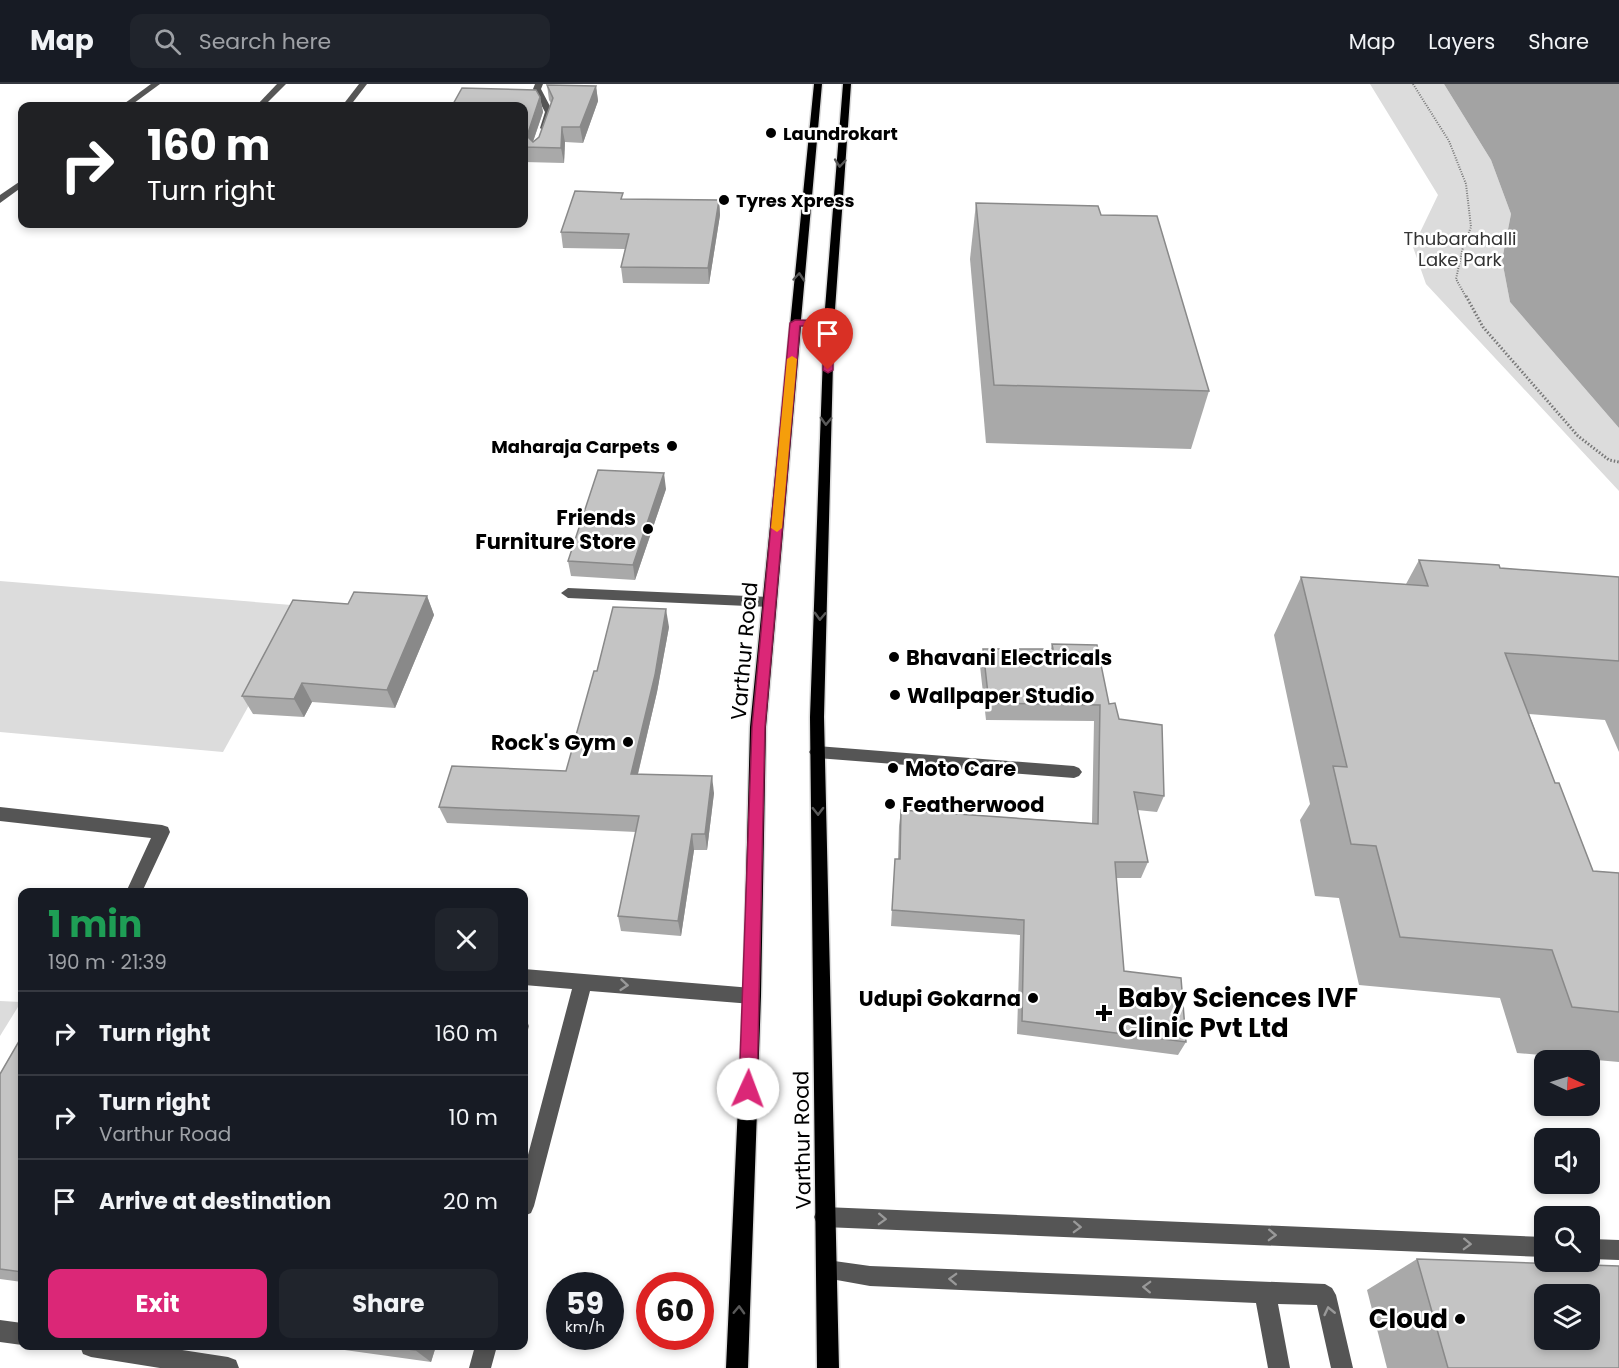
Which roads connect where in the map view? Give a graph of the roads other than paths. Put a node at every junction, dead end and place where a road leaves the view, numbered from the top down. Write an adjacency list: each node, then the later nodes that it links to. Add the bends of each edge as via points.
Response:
1 (156, 84): 7 (street)
2 (282, 84): 8 (street)
3 (363, 84): 9 (street)
4 (539, 84): 10 (street, via 537,89 549,112)
5 (818, 84): 13 (main road, Varthur Road, one-way to 5)
6 (847, 84): 14 (main road, Varthur Road, one-way to 14)
7 (131, 102)
8 (264, 102)
9 (349, 102)
10 (539, 142)
11 (18, 186): 12 (street)
12 (0, 200)
13 (795, 323): 14 (main road); 16 (main road, Varthur Road)
14 (830, 324): 17 (main road, Varthur Road, one-way to 17)
15 (568, 593): 16 (street)
16 (770, 602): 23 (main road, Varthur Road, via 758,727)
17 (817, 752): 18 (street); 25 (main road, Varthur Road, one-way to 25)
18 (1074, 772)
19 (0, 813): 20 (street, via 162,832)
20 (136, 888)
21 (528, 976): 22 (street)
22 (583, 982): 23 (street, one-way to 23); 24 (street)
23 (752, 996): 37 (main road, Varthur Road, one-way to 23)
24 (528, 1191)
25 (824, 1217): 26 (street, one-way to 26); 29 (main road, Varthur Road)
26 (1534, 1247)
27 (1600, 1249): 28 (street)
28 (1619, 1250)
29 (827, 1270): 30 (street, one-way to 29, via 870,1276); 38 (main road, Varthur Road)
30 (1265, 1292): 39 (street); 40 (street, one-way to 30, via 1325,1294)
31 (0, 1331): 32 (street)
32 (18, 1333)
33 (116, 1350): 35 (street)
34 (485, 1350): 36 (street)
35 (228, 1368)
36 (480, 1368)
37 (737, 1368)
38 (828, 1368)
39 (1279, 1368)
40 (1342, 1368)

